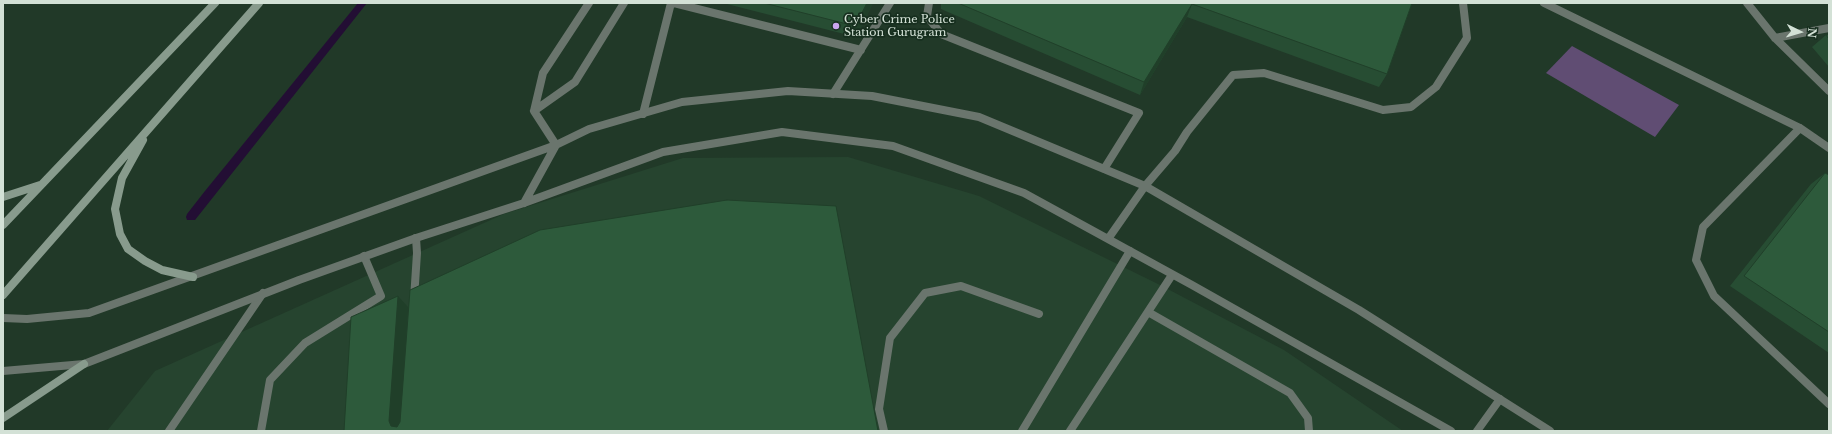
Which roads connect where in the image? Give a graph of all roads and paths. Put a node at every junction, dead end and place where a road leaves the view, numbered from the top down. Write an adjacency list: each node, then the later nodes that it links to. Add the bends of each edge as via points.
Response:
1 (215, 3): 24 (main road)
2 (259, 3): 19 (main road)
3 (589, 3): 17 (street, via 543,73)
4 (624, 3): 17 (street, via 575,82)
5 (671, 3): 18 (street)
6 (674, 3): 14 (street)
7 (890, 3): 14 (street)
8 (929, 3): 23 (street, via 927,16 941,34 1139,113)
9 (1463, 3): 25 (street, via 1467,38 1436,87 1411,107 1383,110 1264,73 1233,75)
10 (1544, 3): 20 (street)
11 (1747, 3): 13 (street)
12 (1829, 28): 13 (street)
13 (1775, 38): 15 (street)
14 (861, 50): 16 (street)
15 (1829, 91)
16 (833, 94): 18 (street, via 788,91 682,102); 23 (street, via 872,96 978,117)
17 (534, 112): 21 (street)
18 (642, 114): 21 (street, via 589,129)
19 (151, 125): 34 (main road, via 122,178 115,209 120,234 128,249 145,261 162,270); 36 (main road)
20 (1800, 128): 22 (street); 44 (street, via 1703,227 1696,260 1714,296)
21 (556, 145): 27 (street); 34 (street)
22 (1829, 148)
23 (1104, 169): 25 (street)
24 (43, 184): 26 (main road); 28 (main road)
25 (1145, 186): 30 (street); 43 (street, via 1360,310)
26 (3, 197)
27 (524, 203): 29 (street); 30 (street, via 663,152 782,132 892,146 1024,193)
28 (3, 225)
29 (416, 238): 32 (street); 37 (street)
30 (1108, 239): 31 (street)
31 (1130, 251): 33 (street); 49 (street)
32 (364, 256): 35 (street); 47 (street, via 381,296 305,343 270,380)
33 (1172, 275): 38 (street); 52 (street)
34 (193, 277): 40 (street, via 89,313 27,319)
35 (263, 293): 41 (street); 46 (street)
36 (3, 295)
37 (414, 307)
38 (1148, 312): 50 (street); 51 (street, via 1290,393 1308,418)
39 (1039, 314): 48 (street, via 961,286 925,293 890,338 879,409)
40 (3, 318)
41 (84, 364): 42 (street); 45 (main road)
42 (3, 371)
43 (1500, 400): 53 (street); 54 (street)
44 (1829, 404)
45 (3, 418)
46 (169, 431)
47 (261, 431)
48 (884, 431)
49 (1022, 431)
50 (1070, 431)
51 (1309, 431)
52 (1451, 431)
53 (1477, 431)
54 (1550, 431)

